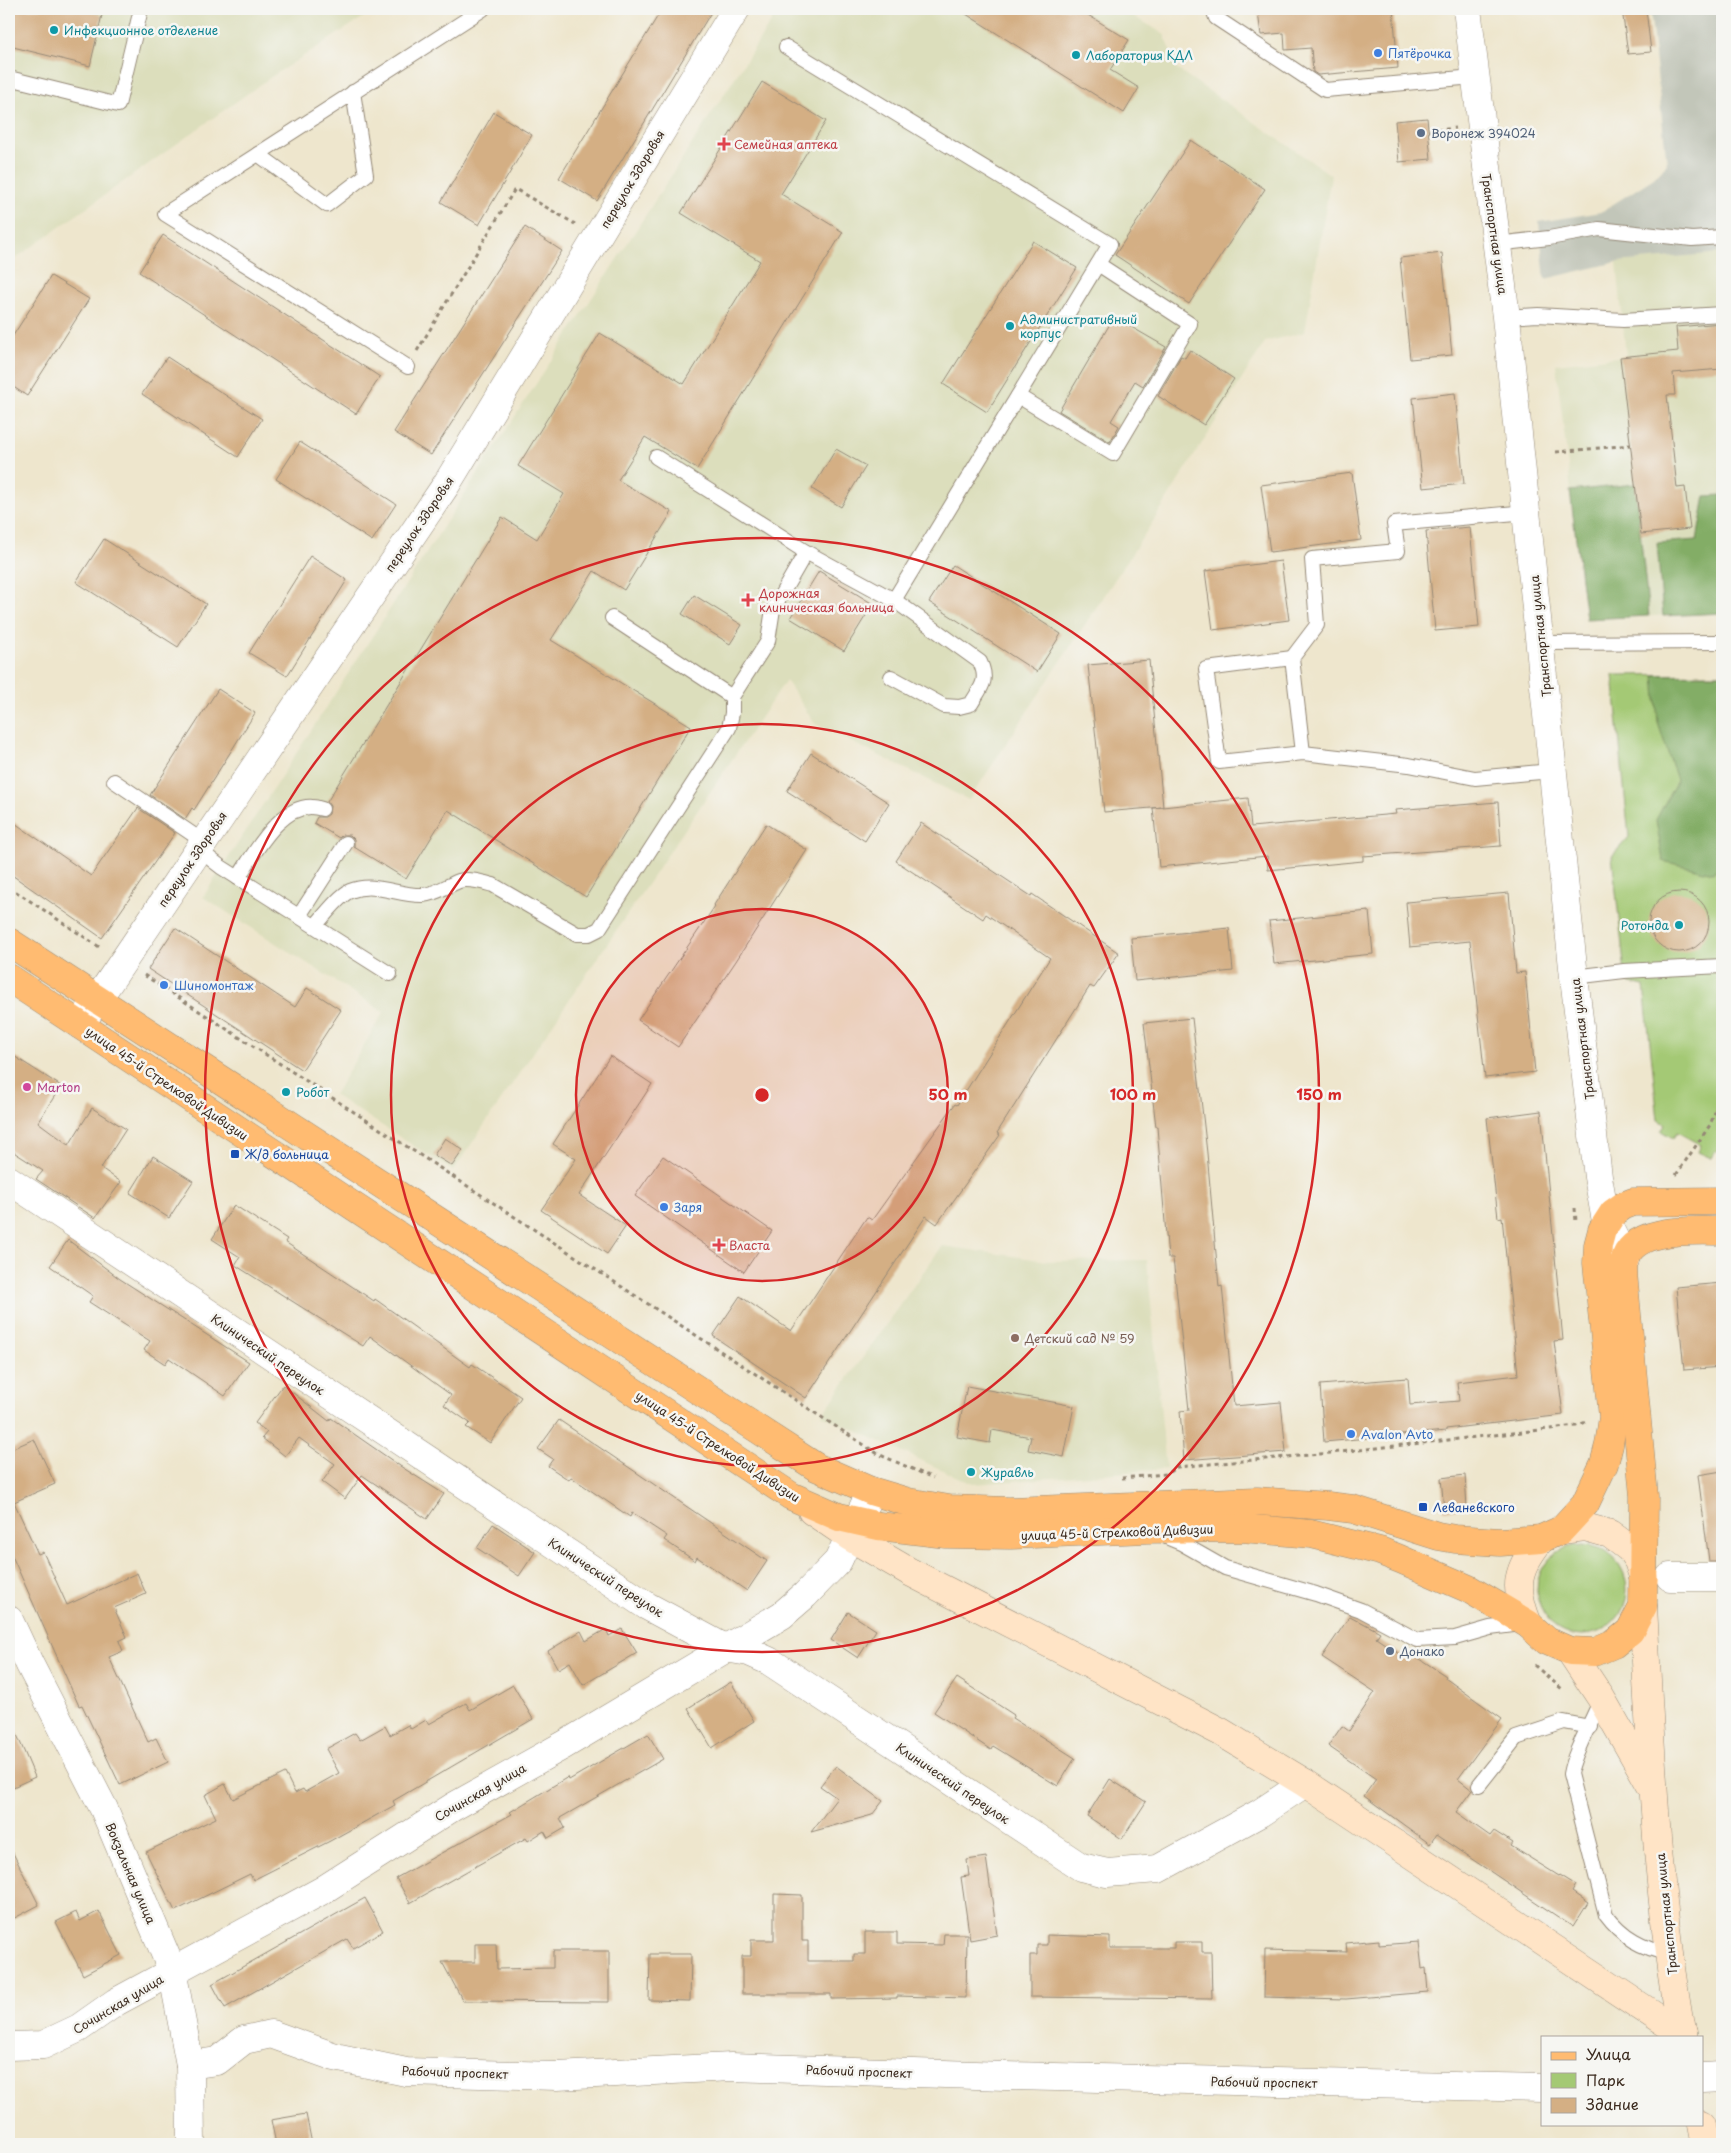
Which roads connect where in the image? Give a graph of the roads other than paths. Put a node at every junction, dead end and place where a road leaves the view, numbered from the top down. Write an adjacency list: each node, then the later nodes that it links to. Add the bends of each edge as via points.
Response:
1 (141, 9): 8 (lane, via 118,105)
2 (483, 9): 9 (lane)
3 (736, 9): 33 (street, переулок Здоровья, via 446,485)
4 (1213, 9): 7 (lane, via 1216,18 1325,90)
5 (1466, 9): 7 (street, Транспортная улица)
6 (786, 48): 13 (lane, via 1110,244)
7 (1474, 77): 12 (street, Транспортная улица)
8 (9, 78)
9 (353, 92): 10 (lane); 10 (lane, via 366,175 327,205)
10 (258, 154): 16 (lane, via 165,214)
11 (1722, 237): 12 (lane, via 1692,239 1599,229)
12 (1496, 244): 15 (street, Транспортная улица)
13 (1098, 264): 17 (lane); 17 (lane, via 1190,324 1113,454)
14 (1722, 314): 15 (lane, via 1623,320 1538,315)
15 (1506, 317): 19 (street, Транспортная улица)
16 (408, 367)
17 (1018, 396): 21 (lane)
18 (656, 457): 20 (lane)
19 (1527, 512): 24 (street, Транспортная улица); 25 (lane, via 1394,524 1398,551 1312,559 1317,626)
20 (806, 552): 21 (lane); 27 (lane, via 773,609 768,641)
21 (894, 600): 26 (lane, via 980,662 985,672 984,682 971,704 959,707 944,706)
22 (612, 618): 27 (lane)
23 (1722, 642): 24 (lane)
24 (1541, 643): 29 (street, Транспортная улица)
25 (1292, 658): 28 (lane); 28 (lane, via 1206,669 1219,762)
26 (891, 678)
27 (732, 697): 36 (lane, via 729,728 599,929 589,934 577,934 493,885 478,881 460,881 425,895 377,887 361,888 347,892)
28 (1303, 753): 29 (lane, via 1409,765 1475,778)
29 (1552, 771): 40 (street, Транспортная улица)
30 (114, 781): 33 (lane)
31 (322, 809): 34 (lane, via 306,807 286,816 273,827)
32 (346, 843): 35 (lane)
33 (201, 846): 34 (lane); 42 (street, переулок Здоровья)
34 (238, 878): 35 (lane)
35 (299, 916): 36 (lane)
36 (315, 926): 39 (lane)
37 (9, 942): 42 (main road, улица 45-й Стрелковой Дивизии)
38 (1722, 966): 40 (lane)
39 (390, 974)
40 (1574, 977): 46 (street, Транспортная улица)
41 (12, 987): 43 (main road, улица 45-й Стрелковой Дивизии)
42 (96, 1001): 43 (street, переулок Здоровья); 49 (main road, улица 45-й Стрелковой Дивизии, via 816,1467)
43 (80, 1025): 50 (main road, улица 45-й Стрелковой Дивизии, via 790,1496 839,1517)
44 (9, 1180): 58 (street, Клинический переулок, via 647,1606)
45 (1722, 1200): 46 (main road, via 1633,1202 1612,1213)
46 (1606, 1221): 48 (street, Транспортная улица); 52 (main road, via 1598,1245 1597,1263 1612,1417 1604,1464 1585,1504)
47 (1722, 1231): 48 (main road, via 1658,1234 1636,1245)
48 (1625, 1260): 54 (main road, via 1625,1293 1644,1496)
49 (870, 1491): 50 (street, Сочинская улица); 52 (main road, улица 45-й Стрелковой Дивизии, via 949,1509 1009,1511 1258,1502 1328,1506 1353,1509 1455,1539 1500,1542)
50 (854, 1529): 51 (main road, улица 45-й Стрелковой Дивизии, via 879,1526 946,1534 1010,1535); 58 (street, Сочинская улица, via 838,1560 805,1595 782,1616); 62 (main road, via 910,1572 1221,1732)
51 (1147, 1529): 57 (main road, улица 45-й Стрелковой Дивизии, via 1242,1528 1311,1534 1380,1551 1469,1589); 57 (lane, via 1181,1543 1225,1568 1361,1610 1417,1640 1455,1638 1490,1628)
52 (1551, 1535): 54 (main road, Транспортная улица, via 1585,1527 1610,1534 1630,1549); 57 (main road, Транспортная улица, via 1527,1557 1519,1580 1519,1602)
53 (1722, 1577): 54 (street)
54 (1657, 1578): 55 (main road, Транспортная улица)
55 (1643, 1606): 59 (main road, Транспортная улица, via 1630,1631 1614,1644 1595,1652); 64 (main road, Транспортная улица)
56 (9, 1620): 66 (street, Вокзальная улица, via 104,1809)
57 (1528, 1624): 59 (main road, Транспортная улица, via 1547,1641)
58 (725, 1648): 62 (street, Клинический переулок, via 749,1652 770,1661 1081,1867 1107,1873 1158,1869 1260,1813); 66 (street, Сочинская улица, via 453,1807 323,1890)
59 (1570, 1651): 60 (main road, Транспортная улица)
60 (1601, 1698): 61 (lane); 64 (main road, Транспортная улица)
61 (1590, 1727): 63 (lane, via 1564,1722 1516,1738); 65 (lane, via 1570,1774 1606,1915 1617,1930 1650,1949)
62 (1305, 1783): 67 (main road)
63 (1479, 1785)
64 (1654, 1790): 65 (main road, Транспортная улица)
65 (1670, 1954): 67 (main road, Транспортная улица)
66 (172, 1970): 68 (street, Сочинская улица, via 79,2028 43,2045); 69 (street, Вокзальная улица)
67 (1682, 2035)
68 (9, 2046)
69 (190, 2066): 72 (street, Рабочий проспект, via 217,2061 244,2040 271,2034 335,2057 406,2072 557,2076 731,2067); 74 (street, Вокзальная улица)
70 (1722, 2076): 71 (street)
71 (1704, 2077)
72 (1541, 2088)
73 (1701, 2126): 75 (main road)
74 (191, 2144)
75 (1705, 2144)

